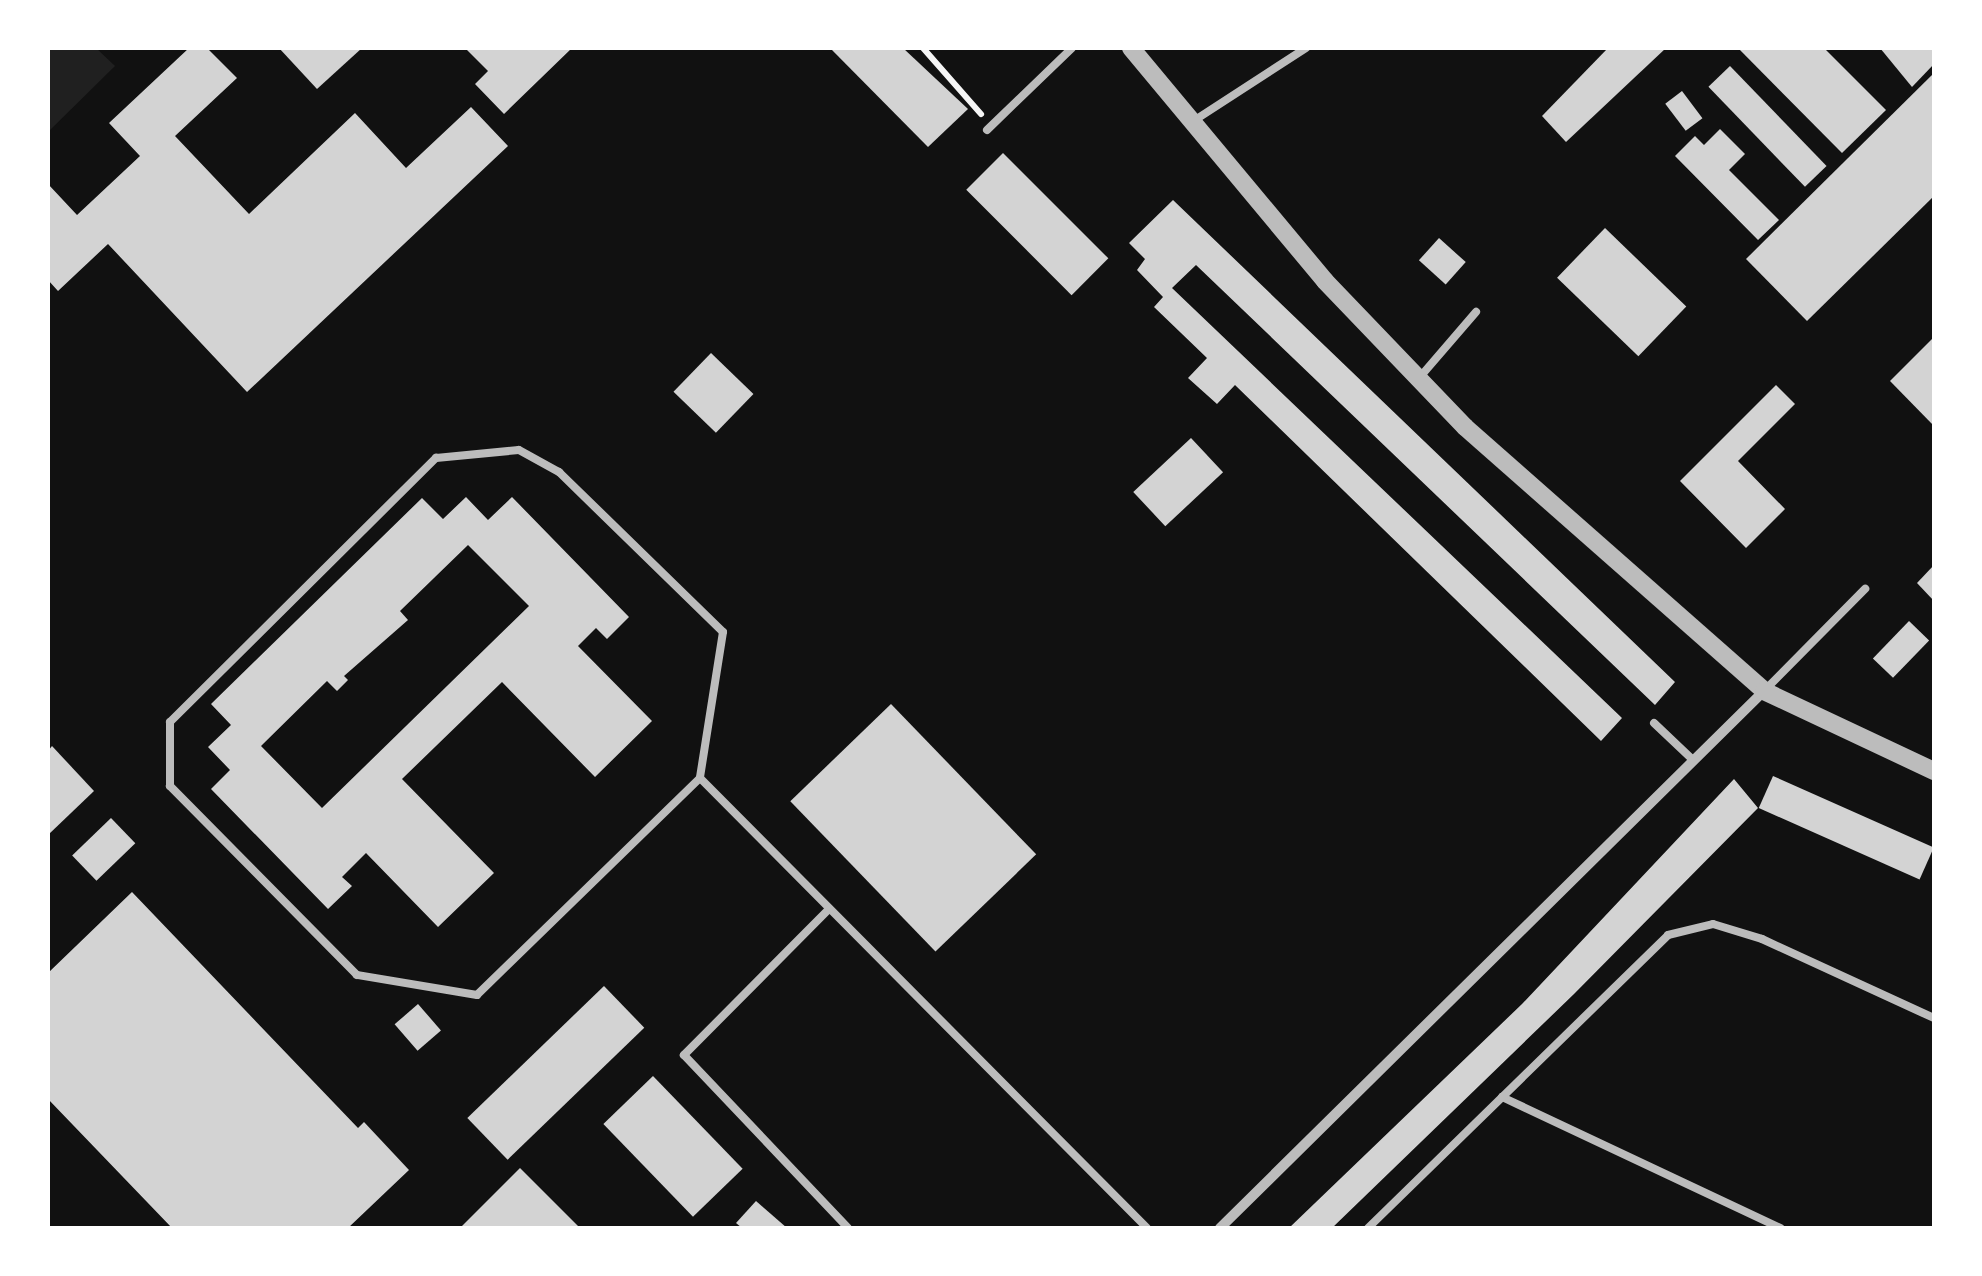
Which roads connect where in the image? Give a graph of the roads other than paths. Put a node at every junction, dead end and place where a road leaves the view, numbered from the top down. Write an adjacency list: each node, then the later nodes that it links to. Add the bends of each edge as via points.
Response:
1 (1072, 48): 5 (lane)
2 (1131, 48): 4 (street)
3 (1306, 48): 4 (lane)
4 (1195, 120): 7 (street, via 1326,280)
5 (989, 128)
6 (1476, 312): 7 (lane)
7 (1418, 378): 9 (street)
8 (1865, 589): 9 (lane)
9 (1764, 691): 11 (street); 12 (street)
10 (1654, 724): 11 (lane)
11 (1693, 760): 19 (street)
12 (1934, 770)
13 (700, 778): 13 (lane, via 723,632 560,472 518,450 436,458 170,722 170,786 358,975 476,995); 14 (lane)
14 (829, 909): 17 (lane, via 684,1056); 18 (lane)
15 (1934, 1018): 16 (lane, via 1762,939 1713,924 1668,935)
16 (1502, 1097): 20 (lane); 21 (lane)
17 (848, 1228)
18 (1148, 1228)
19 (1220, 1228)
20 (1368, 1228)
21 (1781, 1228)

